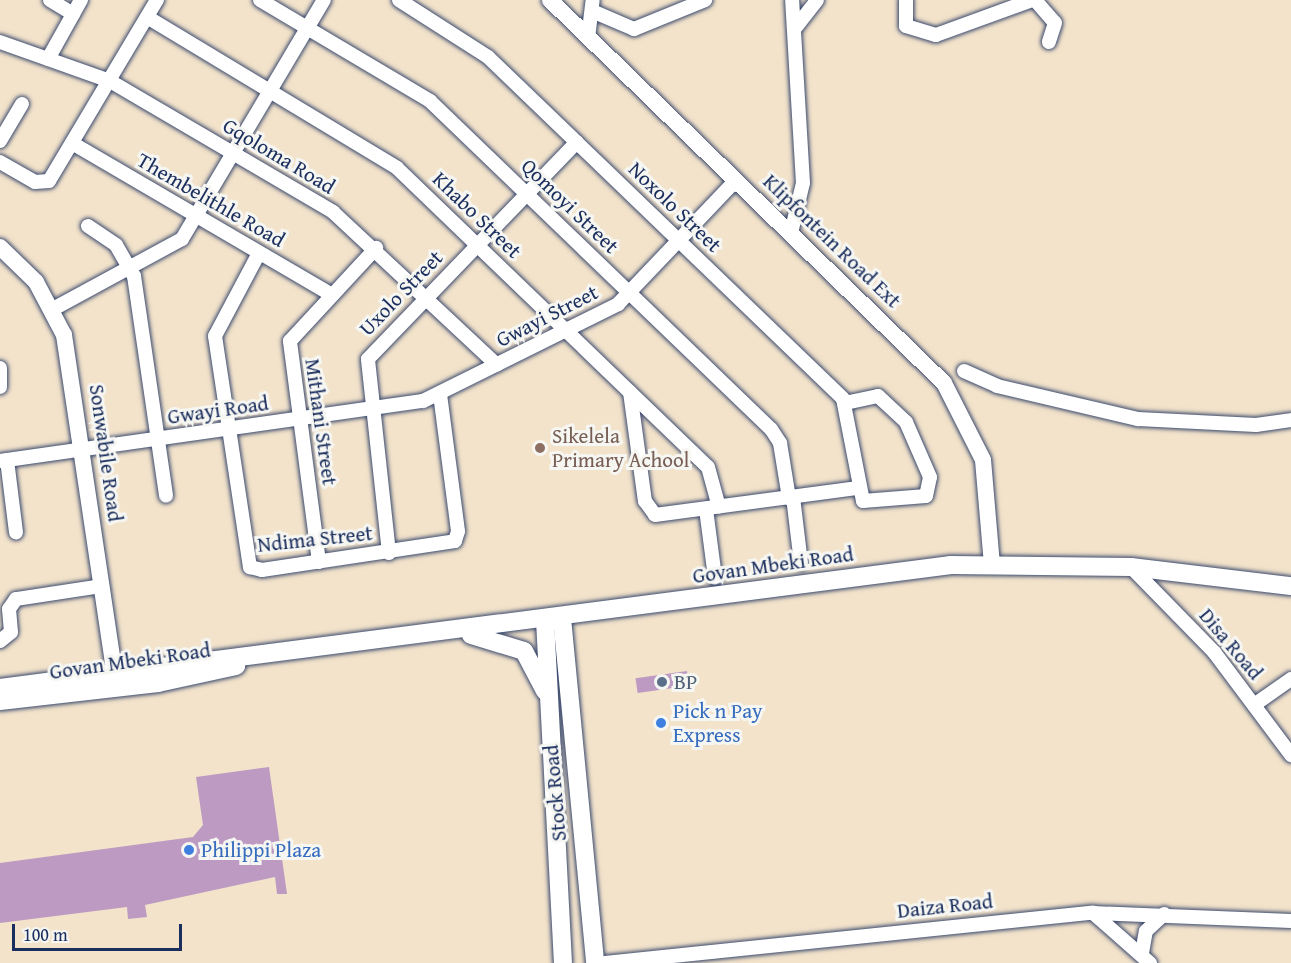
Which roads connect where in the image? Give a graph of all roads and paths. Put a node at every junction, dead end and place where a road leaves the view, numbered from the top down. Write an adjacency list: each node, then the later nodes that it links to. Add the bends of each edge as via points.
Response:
1 (50, 0): 14 (street)
2 (81, 0): 14 (street)
3 (157, 0): 15 (street)
4 (260, 0): 17 (street, Qomoyi Street)
5 (324, 0): 17 (street)
6 (399, 0): 26 (street, Noxolo Street, via 488,57)
7 (550, 0): 18 (street, Klipfontein Road Ext)
8 (705, 0): 13 (street, via 634,29)
9 (792, 0): 16 (street)
10 (818, 0): 16 (street)
11 (906, 0): 12 (street, via 906,26 936,35)
12 (1034, 0): 20 (street, via 1055,23)
13 (593, 5): 18 (street)
14 (73, 14): 21 (street)
15 (147, 17): 22 (street); 23 (street, Khabo Street)
16 (796, 27): 34 (street, via 803,183)
17 (307, 28): 23 (street); 31 (street, Qomoyi Street, via 430,100)
18 (588, 38): 30 (street, Klipfontein Road Ext)
19 (0, 42): 21 (street, Gqoloma Road)
20 (1049, 42)
21 (48, 58): 22 (street, Gqoloma Road)
22 (110, 81): 27 (street); 28 (street, Gqoloma Road)
23 (271, 89): 28 (street); 36 (street, Khabo Street, via 390,162)
24 (22, 104): 25 (street)
25 (2, 132)
26 (577, 142): 31 (street, Uxolo Street); 35 (street, Noxolo Street)
27 (72, 144): 29 (street, via 45,183); 32 (street, Thembelithle Road)
28 (233, 153): 32 (street); 38 (street, Gqoloma Road, via 348,222)
29 (0, 162)
30 (736, 180): 34 (street, Klipfontein Road Ext); 35 (street, Gwayi Street)
31 (526, 194): 36 (street, Uxolo Street); 41 (street, Qomoyi Street)
32 (197, 215): 39 (street, Thembelithle Road); 40 (street, via 178,243)
33 (88, 226): 40 (street, via 116,245)
34 (791, 233): 68 (street, Klipfontein Road Ext, via 932,369 962,411 987,474)
35 (680, 242): 41 (street, Gwayi Street); 52 (street, Noxolo Street)
36 (477, 245): 43 (street, Uxolo Street); 45 (street, Khabo Street)
37 (0, 247): 44 (street, Sonwabile Road, via 30,274)
38 (376, 248): 42 (street, Mithani Street); 43 (street, Gqoloma Road)
39 (259, 253): 42 (street, Thembelithle Road); 56 (street, Ndima Street, via 216,329)
40 (130, 268): 44 (street); 57 (street)
41 (630, 292): 45 (street, Gwayi Street); 62 (street, Qomoyi Street, via 777,437)
42 (330, 294): 54 (street, Mithani Street, via 290,341)
43 (426, 297): 46 (street, Gqoloma Road); 53 (street, Uxolo Street, via 368,359)
44 (54, 309): 58 (street, Sonwabile Road, via 67,348)
45 (568, 329): 46 (street, Gwayi Street); 50 (street, Khabo Street)
46 (496, 365): 51 (street, Gwayi Street)
47 (0, 368): 49 (street)
48 (964, 371): 55 (street, via 997,386 1137,419 1256,425)
49 (0, 387)
50 (630, 392): 63 (street, Khabo Street, via 710,470); 63 (street, via 649,511 660,516)
51 (440, 394): 53 (street, Gwayi Road); 65 (street, Ndima Street, via 457,538 448,545)
52 (846, 403): 60 (street); 60 (street, via 874,396 885,400 913,433 931,485 923,498 875,504 863,501)
53 (370, 410): 54 (street, Gwayi Road); 65 (street, Uxolo Street)
54 (299, 420): 56 (street, Gwayi Road); 66 (street, Mithani Street)
55 (1291, 420)
56 (230, 429): 57 (street, Gwayi Road); 66 (street, Ndima Street, via 250,567 262,570)
57 (158, 439): 58 (street, Gwayi Road); 61 (street)
58 (83, 450): 59 (street, Gwayi Road); 71 (street, Sonwabile Road)
59 (4, 461): 64 (street)
60 (858, 488): 62 (street)
61 (166, 496)
62 (791, 497): 63 (street); 67 (street, Qomoyi Street)
63 (713, 508): 70 (street, Khabo Street)
64 (16, 532)
65 (389, 553): 66 (street, Ndima Street)
66 (319, 562)
67 (801, 563)
68 (992, 564): 69 (main road, Govan Mbeki Road); 73 (main road, Govan Mbeki Road, via 865,575)
69 (1131, 567): 72 (main road, Govan Mbeki Road); 80 (street, Disa Road, via 1214,652)
70 (715, 577)
71 (102, 586): 75 (street, via 16,598 9,609 11,632); 77 (street, Sonwabile Road)
72 (1291, 586)
73 (553, 619): 74 (main road, Govan Mbeki Road); 81 (main road, Stock Road); 88 (main road, Stock Road)
74 (452, 632): 77 (main road, Govan Mbeki Road, via 264,657 213,673); 81 (main road, via 498,639 524,651 539,676)
75 (0, 641)
76 (1291, 678): 80 (street)
77 (116, 680): 78 (main road, Govan Mbeki Road); 79 (main road, Govan Mbeki Road)
78 (0, 688)
79 (0, 701)
80 (1254, 705): 82 (street, Disa Road)
81 (552, 716): 87 (main road, Stock Road)
82 (1291, 755)
83 (1093, 914): 84 (street, Daiza Road); 86 (street); 89 (street, Daiza Road)
84 (1164, 914): 85 (street, Daiza Road); 86 (street, via 1146,931)
85 (1291, 921)
86 (1146, 958)
87 (563, 963)
88 (595, 963)
89 (605, 963)

